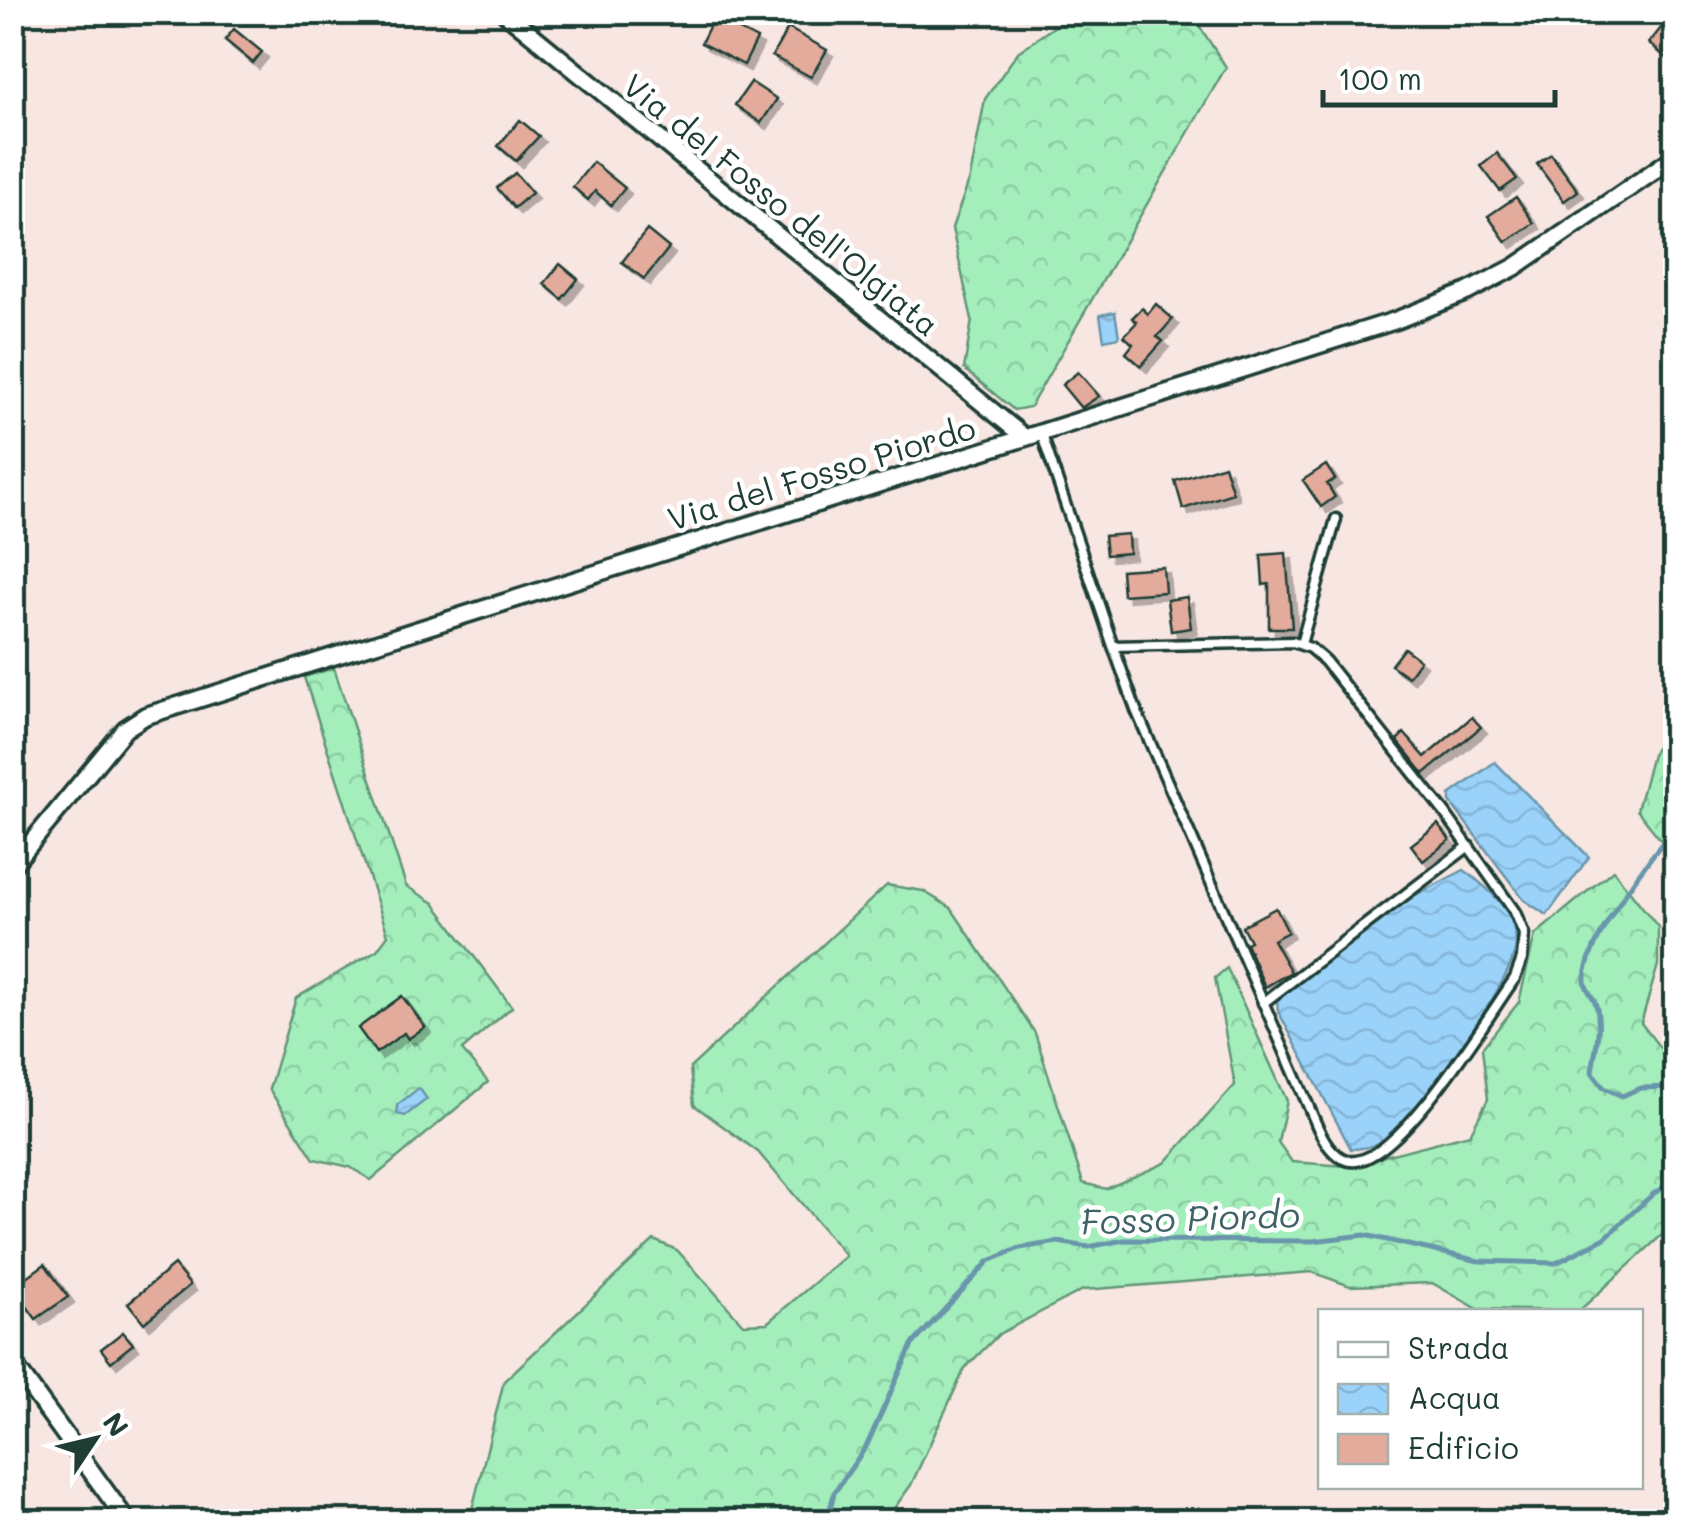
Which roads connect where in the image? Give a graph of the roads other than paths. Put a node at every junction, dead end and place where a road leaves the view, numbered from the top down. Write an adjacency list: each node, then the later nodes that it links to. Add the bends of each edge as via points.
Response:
1 (504, 12): 4 (street, Via del Fosso dell'Olgiata)
2 (1676, 156): 3 (street, Via del Fosso Piordo, via 1515,267 1467,292)
3 (1041, 432): 4 (street, Via del Fosso Piordo); 7 (lane)
4 (1024, 437): 9 (street, Via del Fosso Piordo, via 145,716 125,729)
5 (1336, 519): 6 (lane)
6 (1302, 644): 7 (lane); 8 (lane, via 1325,661)
7 (1114, 646): 10 (lane)
8 (1468, 846): 10 (lane); 10 (lane, via 1521,924 1522,959 1516,978 1428,1102 1388,1142 1356,1161 1329,1147)
9 (12, 866)
10 (1264, 1003)
11 (12, 1362): 12 (street)
12 (128, 1522)

